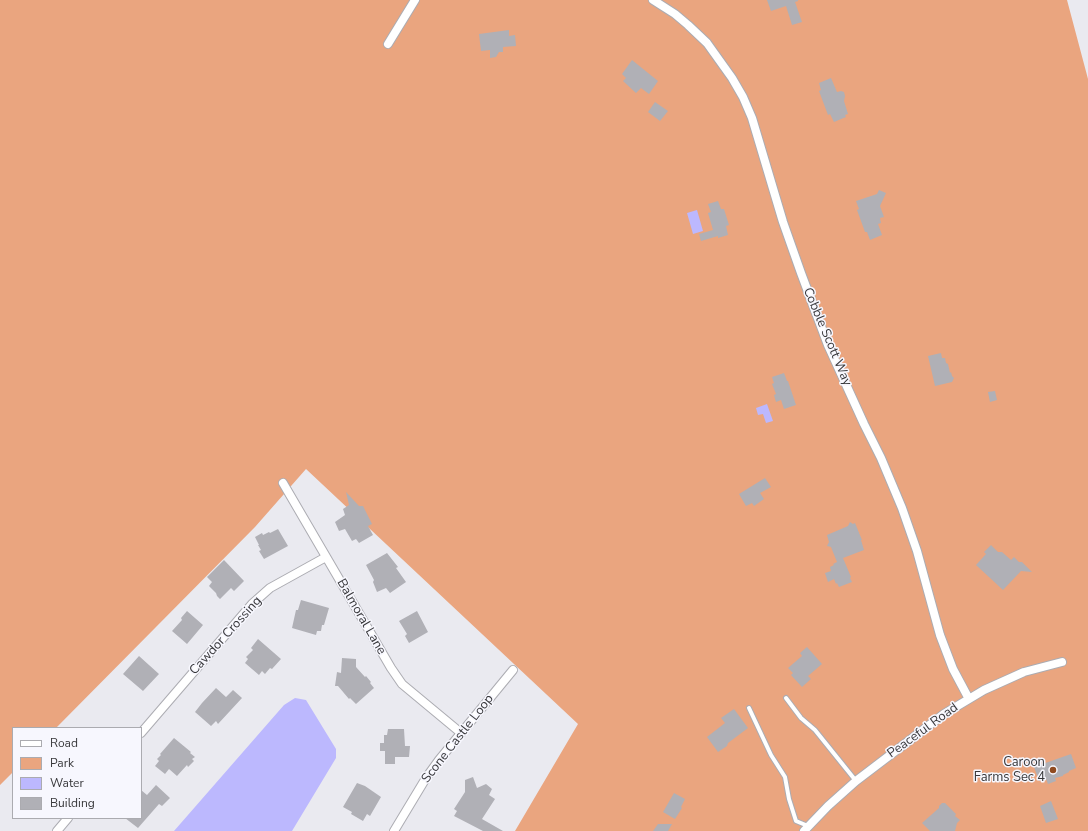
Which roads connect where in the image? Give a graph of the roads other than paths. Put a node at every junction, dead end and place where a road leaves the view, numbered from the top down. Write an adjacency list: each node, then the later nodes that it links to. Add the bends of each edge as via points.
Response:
1 (415, 0): 3 (street)
2 (653, 0): 9 (street, Cobble Scott Way, via 688,24 707,43 743,97 752,118 800,273 828,345 902,508 917,551 940,635 953,669)
3 (388, 44)
4 (283, 483): 5 (street, Balmoral Lane)
5 (326, 557): 11 (street, Cawdor Crossing, via 270,588 252,604); 12 (street, Balmoral Lane, via 390,668 402,684)
6 (1062, 662): 9 (street, Peaceful Road, via 1024,672)
7 (513, 670): 12 (street, Scone Castle Loop)
8 (786, 698): 13 (lane)
9 (969, 699): 13 (street, Peaceful Road, via 932,722)
10 (749, 708): 15 (lane, via 771,755 786,777 788,799 796,821)
11 (142, 732)
12 (461, 733): 17 (street, Scone Castle Loop, via 426,778)
13 (856, 781): 15 (street, Peaceful Road)
14 (67, 819): 16 (street)
15 (806, 829)
16 (57, 831)
17 (394, 831)

